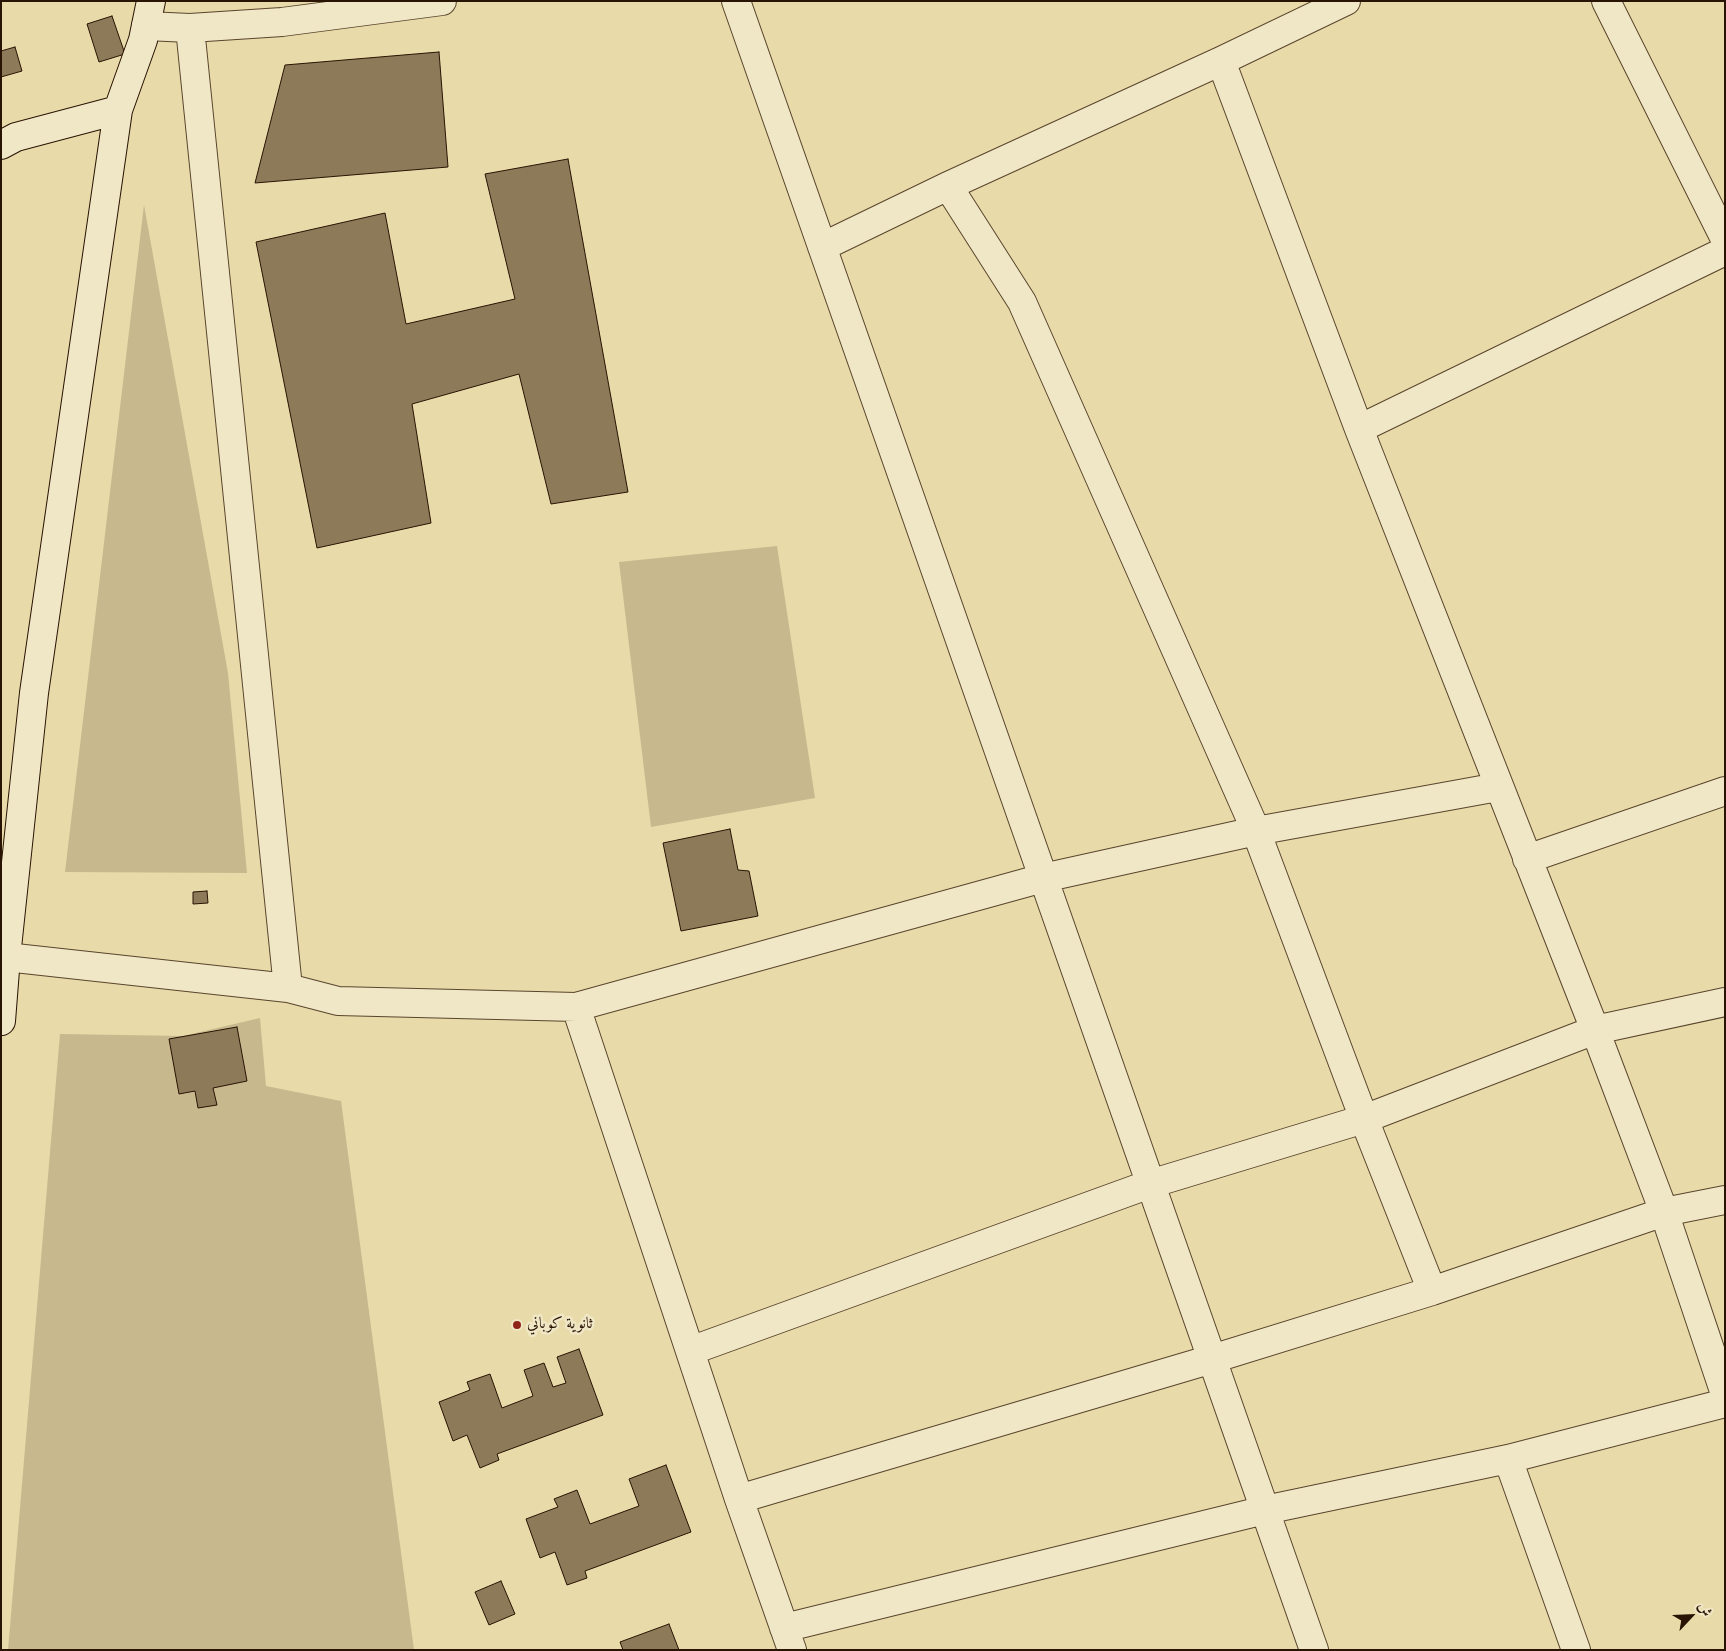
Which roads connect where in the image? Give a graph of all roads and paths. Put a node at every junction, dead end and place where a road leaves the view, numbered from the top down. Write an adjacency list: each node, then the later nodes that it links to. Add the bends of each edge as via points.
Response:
1 (442, 1): 5 (street)
2 (736, 1): 13 (street)
3 (1346, 1): 8 (street)
4 (1606, 1): 12 (street)
5 (286, 12): 7 (street)
6 (149, 14): 7 (street); 9 (street)
7 (190, 28): 22 (street)
8 (1221, 61): 11 (street); 15 (street)
9 (118, 110): 10 (street, via 16,137); 21 (street, via 34,694)
10 (1, 144)
11 (948, 186): 13 (street); 18 (street, via 1022,302)
12 (1725, 239)
13 (822, 247): 20 (street)
14 (1725, 250): 15 (street)
15 (1359, 430): 16 (street)
16 (1498, 787): 18 (street); 19 (street)
17 (1725, 791): 19 (street)
18 (1256, 832): 20 (street); 27 (street)
19 (1527, 859): 26 (street)
20 (1043, 878): 24 (street); 28 (street)
21 (6, 957): 22 (street); 25 (street)
22 (288, 988): 24 (street, via 338,1001)
23 (1725, 1002): 26 (street)
24 (576, 1007): 32 (street)
25 (1, 1020)
26 (1595, 1030): 27 (street); 30 (street)
27 (1364, 1119): 28 (street); 31 (street)
28 (1150, 1184): 32 (street); 33 (street)
29 (1725, 1200): 30 (street)
30 (1664, 1212): 31 (street); 34 (street)
31 (1432, 1291): 33 (street)
32 (690, 1351): 37 (street)
33 (1212, 1359): 37 (street); 38 (street)
34 (1725, 1394)
35 (1725, 1403): 36 (street)
36 (1508, 1459): 38 (street); 41 (street)
37 (739, 1499): 39 (street)
38 (1264, 1510): 39 (street); 40 (street)
39 (788, 1639)
40 (1314, 1650)
41 (1576, 1650)

